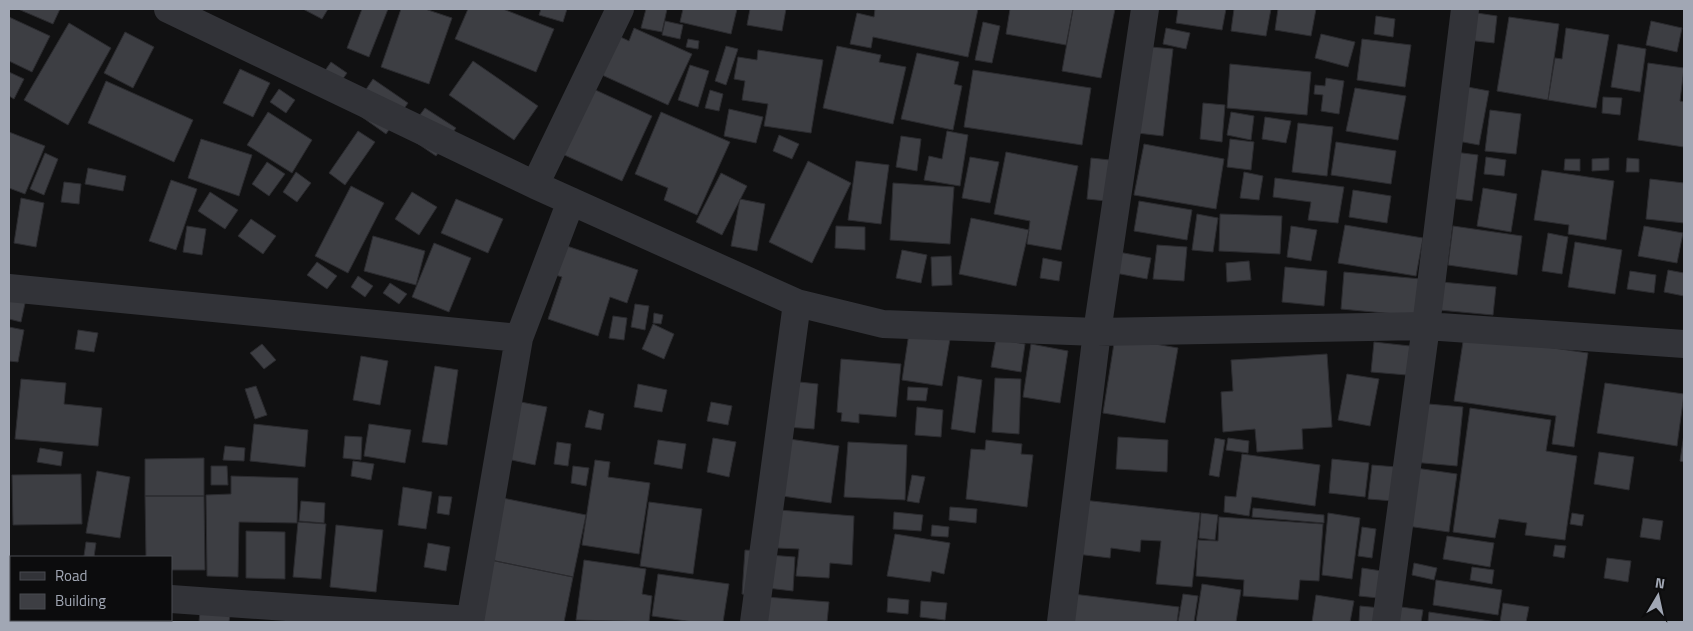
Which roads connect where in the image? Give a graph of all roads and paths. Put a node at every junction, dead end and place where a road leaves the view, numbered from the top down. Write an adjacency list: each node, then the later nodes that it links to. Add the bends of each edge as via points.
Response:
1 (168, 9): 5 (street)
2 (620, 9): 5 (street)
3 (1145, 9): 10 (street)
4 (1465, 9): 9 (street)
5 (535, 184): 6 (street)
6 (571, 201): 8 (street); 11 (street)
7 (9, 288): 11 (street)
8 (797, 304): 10 (street, via 883,324); 15 (street)
9 (1426, 326): 10 (street); 12 (street); 17 (street)
10 (1097, 332): 16 (street)
11 (519, 338): 14 (street)
12 (1684, 344)
13 (172, 599): 14 (street)
14 (470, 621)
15 (754, 622)
16 (1061, 622)
17 (1386, 622)

